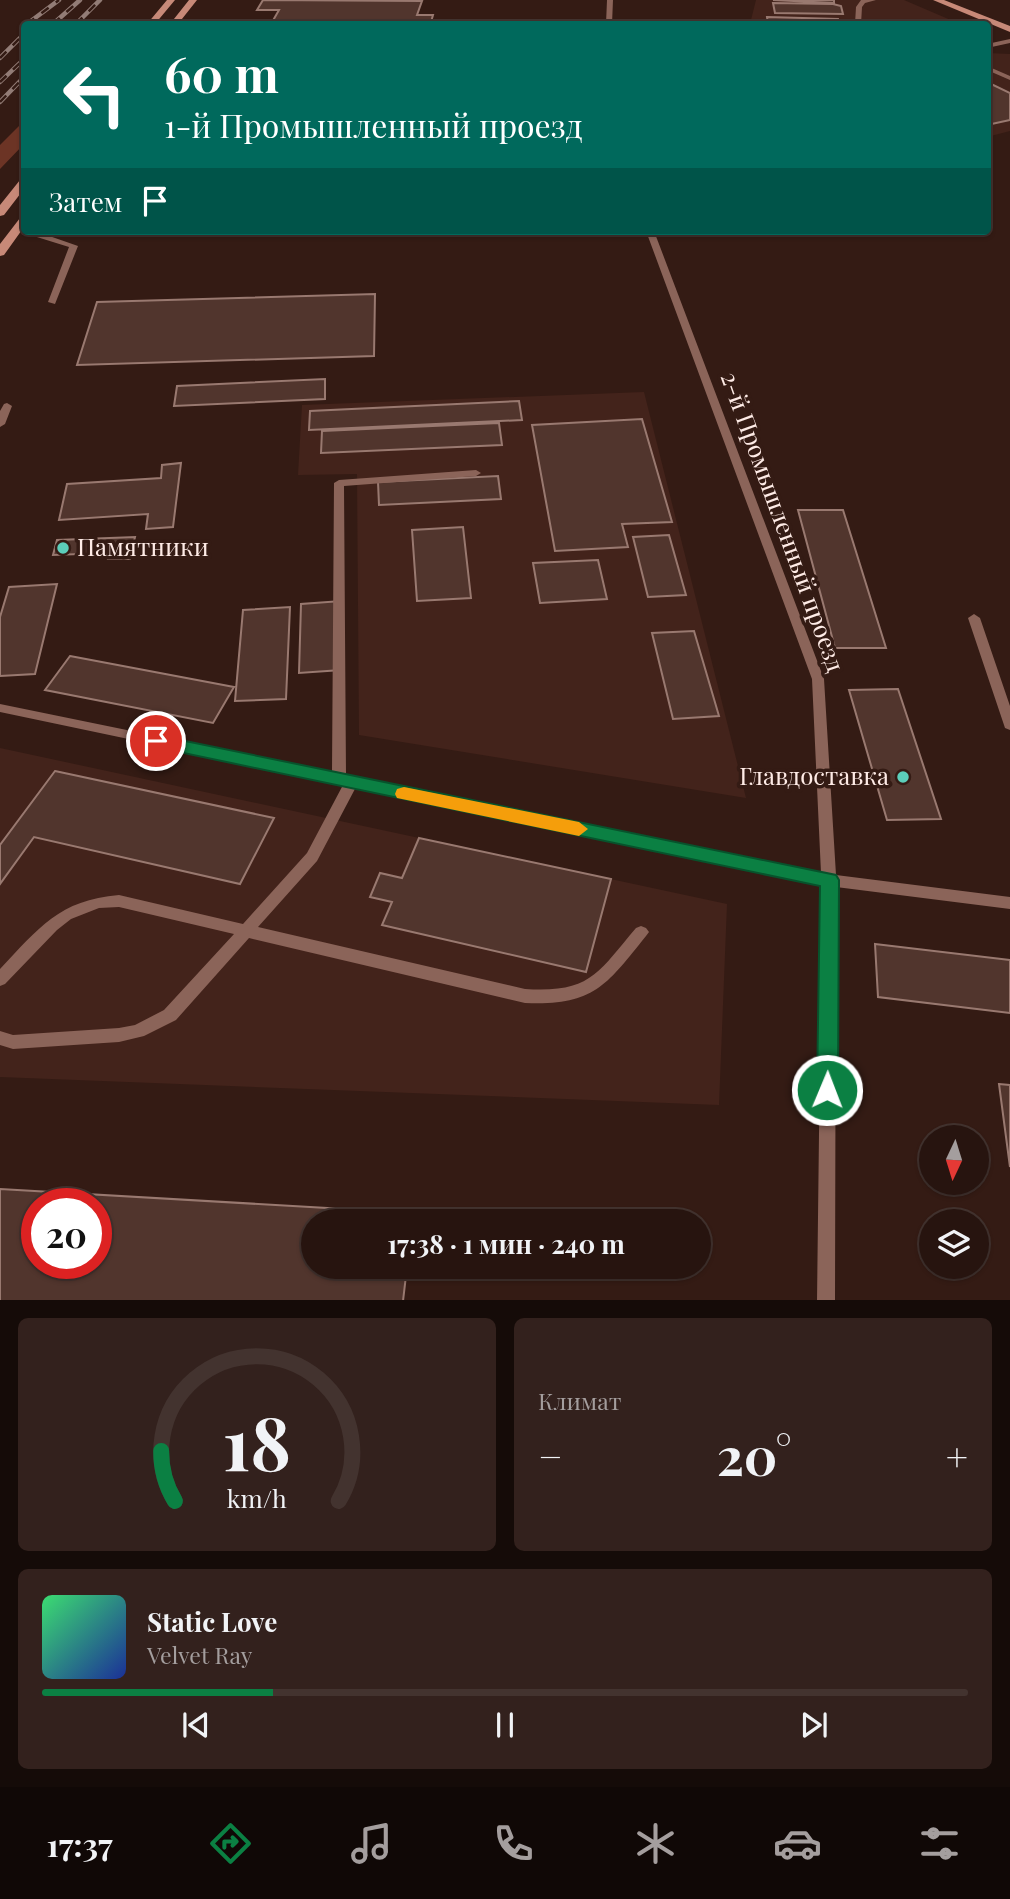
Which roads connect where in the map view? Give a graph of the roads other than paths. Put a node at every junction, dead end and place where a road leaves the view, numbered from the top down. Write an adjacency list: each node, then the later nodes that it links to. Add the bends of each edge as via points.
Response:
1 (171, 0): 6 (main road)
2 (193, 0): 7 (main road)
3 (610, 0): 8 (lane)
4 (873, 0): 9 (lane, via 863,1)
5 (937, 0): 10 (main road)
6 (154, 21)
7 (176, 21)
8 (609, 21)
9 (858, 21)
10 (984, 21)
11 (991, 24): 12 (main road)
12 (1010, 30)
13 (1010, 41): 14 (lane)
14 (999, 44): 15 (lane); 16 (lane)
15 (991, 45)
16 (1010, 48)
17 (991, 70): 18 (lane)
18 (1010, 78)
19 (21, 186): 20 (main road)
20 (0, 213)
21 (21, 230): 24 (main road)
22 (45, 235): 25 (lane, via 74,246)
23 (652, 235): 33 (lane, 2-й Промышленный проезд, via 818,679)
24 (0, 252)
25 (52, 302)
26 (7, 406): 27 (lane)
27 (0, 424)
28 (476, 473): 32 (lane, via 340,483)
29 (974, 618): 31 (lane)
30 (0, 708): 32 (lane)
31 (1010, 725)
32 (345, 782): 33 (lane); 35 (lane, via 312,857)
33 (829, 880): 34 (lane); 39 (lane, 2-й Промышленный проезд)
34 (1010, 904)
35 (247, 931): 36 (lane, via 551,999 598,983); 37 (lane, via 119,901 89,903 61,915); 38 (lane, via 186,1001 155,1024 118,1035 13,1042)
36 (640, 932)
37 (0, 979)
38 (0, 1038)
39 (825, 1300)

